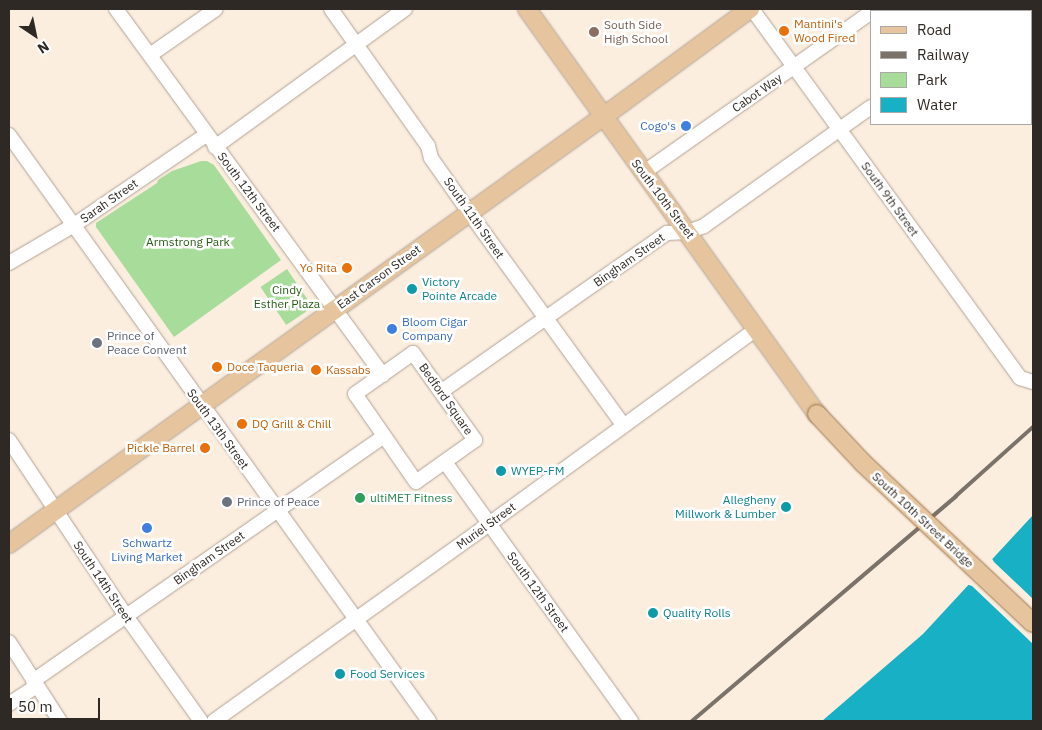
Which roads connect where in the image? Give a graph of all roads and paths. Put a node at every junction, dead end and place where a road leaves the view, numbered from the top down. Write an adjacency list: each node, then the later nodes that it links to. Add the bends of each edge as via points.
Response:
1 (116, 9): 9 (street, South 12th Street)
2 (216, 9): 9 (street)
3 (331, 9): 8 (street, South 11th Street)
4 (405, 9): 8 (street)
5 (527, 9): 12 (main road, South 10th Street)
6 (751, 9): 10 (street, South 9th Street); 12 (main road, East Carson Street)
7 (870, 13): 10 (street, Cabot Way)
8 (356, 43): 16 (street); 18 (street, South 11th Street, via 428,146 431,158)
9 (150, 56): 15 (street, South 12th Street)
10 (794, 67): 13 (street, South 9th Street); 17 (street, Cabot Way)
11 (870, 108): 13 (street, Bingham Street)
12 (604, 116): 17 (main road, South 10th Street); 18 (main road, East Carson Street)
13 (840, 129): 20 (street, Bingham Street, via 704,226); 26 (street, South 9th Street, via 1020,378)
14 (9, 135): 19 (street, South 13th Street)
15 (206, 135): 16 (street, South 12th Street); 19 (street, Sarah Street)
16 (215, 147): 22 (street, South 12th Street)
17 (643, 173): 20 (main road, South 10th Street)
18 (469, 212): 22 (main road, East Carson Street); 23 (street, South 11th Street)
19 (74, 225): 21 (street, Sarah Street); 28 (street, South 13th Street)
20 (687, 232): 23 (street, Bingham Street, via 667,233); 24 (main road, South 10th Street)
21 (9, 263)
22 (335, 309): 25 (street, South 12th Street); 28 (main road, East Carson Street)
23 (546, 319): 27 (street, Bingham Street); 30 (street, South 11th Street)
24 (756, 329): 29 (main road, South 10th Street); 30 (street, Muriel Street)
25 (383, 375): 27 (street, Bedford Square, via 413,353); 31 (street, Bedford Square, via 355,394)
26 (1033, 382)
27 (442, 391): 33 (street, Bedford Square, via 476,440)
28 (200, 406): 34 (main road, East Carson Street); 35 (street, South 13th Street)
29 (816, 414): 40 (main road, South 10th Street Bridge, bridge, via 863,463)
30 (623, 425): 36 (street, Muriel Street)
31 (384, 436): 33 (street, Bedford Square, via 416,482); 35 (street, Bingham Street)
32 (9, 440): 34 (street, South 14th Street)
33 (445, 462): 36 (street, South 12th Street)
34 (55, 510): 37 (main road, East Carson Street); 38 (street, South 14th Street)
35 (277, 511): 38 (street, Bingham Street); 39 (street, South 13th Street)
36 (489, 524): 39 (street, Muriel Street); 48 (street, South 12th Street)
37 (9, 544)
38 (126, 616): 42 (street, Bingham Street); 45 (street, South 14th Street)
39 (356, 619): 46 (street, Muriel Street); 47 (street, South 13th Street)
40 (1033, 623)
41 (9, 642): 42 (street)
42 (35, 683): 43 (street, Bingham Street); 44 (street)
43 (9, 704)
44 (60, 721)
45 (201, 721)
46 (214, 721)
47 (429, 721)
48 (631, 721)

